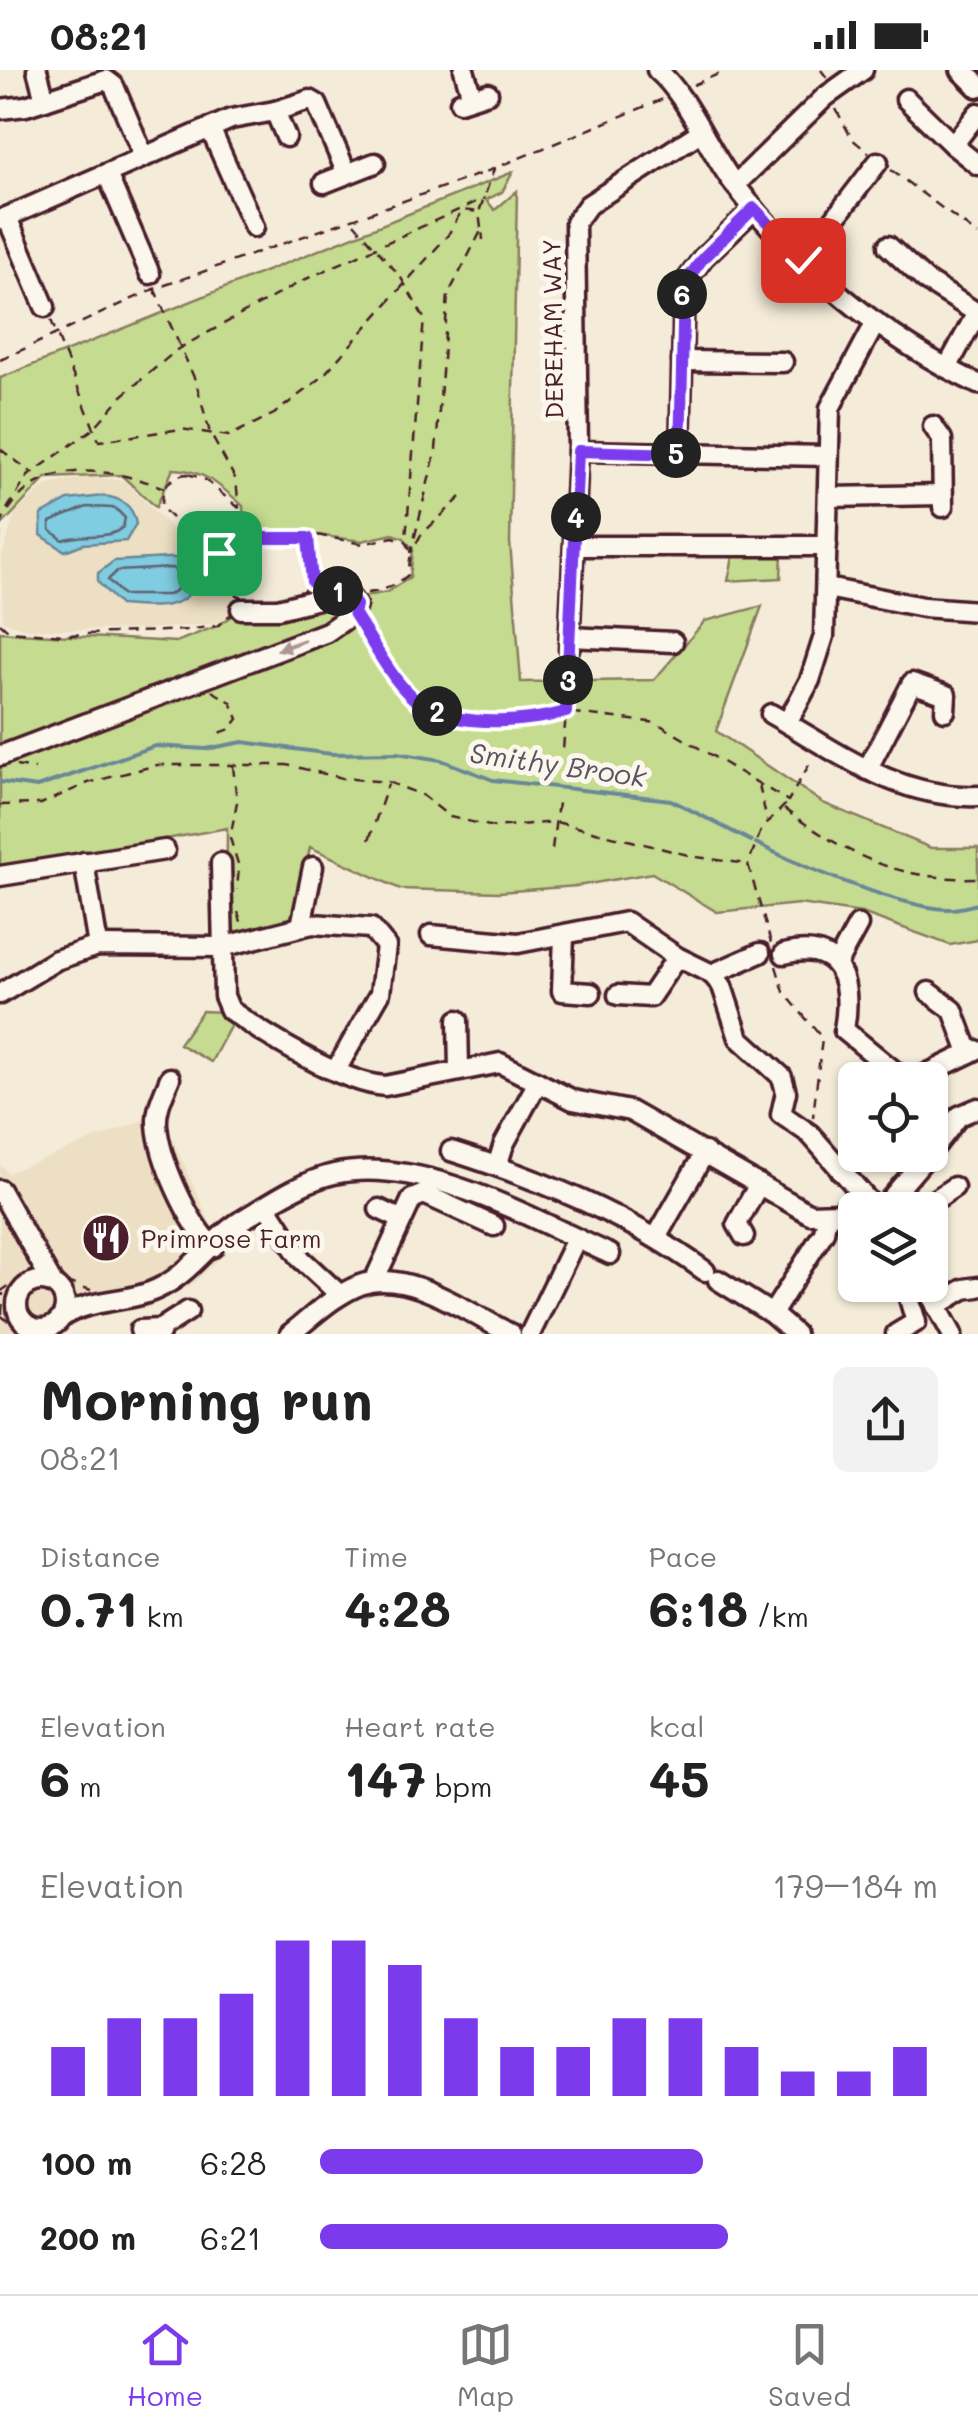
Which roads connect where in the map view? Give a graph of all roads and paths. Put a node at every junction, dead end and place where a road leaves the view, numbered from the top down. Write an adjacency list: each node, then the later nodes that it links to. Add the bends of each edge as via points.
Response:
1 (37, 70): 13 (street)
2 (464, 70): 11 (street)
3 (657, 70): 10 (street)
4 (728, 70): 10 (path)
5 (821, 70): 9 (path)
6 (863, 70): 9 (street)
7 (962, 70): 8 (main road)
8 (978, 86)
9 (832, 91): 22 (path, via 830,102 852,139); 29 (street)
10 (676, 93): 18 (street); 25 (path)
11 (473, 97)
12 (906, 99): 20 (street)
13 (45, 100): 14 (street); 21 (street, via 95,80 111,82)
14 (0, 109)
15 (275, 111): 17 (street); 19 (street); 27 (street, via 316,104)
16 (978, 113): 20 (street)
17 (210, 128): 21 (street); 37 (street)
18 (699, 133): 29 (street); 58 (street, DEREHAM WAY, via 588,205 576,223)
19 (286, 137)
20 (953, 145): 24 (street)
21 (144, 157): 26 (street)
22 (878, 162): 38 (path); 42 (street)
23 (375, 163): 27 (street)
24 (978, 165)
25 (495, 168): 30 (path); 35 (path)
26 (106, 174): 34 (street); 43 (street)
27 (347, 174): 28 (street)
28 (324, 183)
29 (735, 185): 31 (street)
30 (485, 198): 32 (path); 33 (path)
31 (754, 208): 42 (street); 51 (street, via 688,275)
32 (462, 210): 33 (path); 41 (path); 44 (path)
33 (480, 212): 36 (path)
34 (3, 219): 46 (street)
35 (353, 221): 41 (path); 43 (path)
36 (482, 229): 39 (path); 73 (path, via 448,295 438,436)
37 (252, 233)
38 (978, 235)
39 (483, 240)
40 (888, 247): 45 (street)
41 (373, 248): 44 (path); 48 (path)
42 (803, 260): 47 (street)
43 (151, 278): 46 (path); 48 (path)
44 (404, 283): 56 (path, via 299,397 229,436); 69 (path, via 424,318 425,346)
45 (977, 312): 52 (street)
46 (46, 317): 50 (path); 55 (path)
47 (876, 322): 52 (street); 60 (street, via 834,396)
48 (178, 349): 55 (path, via 132,386); 56 (path, via 196,382)
49 (773, 357): 51 (street)
50 (0, 360)
51 (682, 361): 59 (street)
52 (947, 368): 53 (street)
53 (978, 384)
54 (932, 426): 64 (street, via 942,439 942,501)
55 (94, 430): 56 (path, via 100,441 181,429); 61 (path)
56 (210, 434): 65 (path, via 236,480)
57 (0, 449): 61 (path)
58 (578, 451): 59 (street); 70 (street, DEREHAM WAY)
59 (680, 454): 60 (street)
60 (828, 456): 64 (street)
61 (32, 473): 66 (path)
62 (165, 488): 65 (path, via 179,474 195,475); 66 (path, via 108,471 76,471 36,482); 72 (path, via 162,509 194,545 206,552)
63 (461, 497): 73 (path)
64 (828, 498): 71 (street)
65 (239, 508): 72 (path)
66 (7, 509): 67 (path)
67 (0, 526)
68 (308, 538): 69 (path); 72 (path, via 255,538); 74 (path)
69 (406, 541): 73 (path)
70 (576, 546): 71 (street); 83 (street, DEREHAM WAY)
71 (827, 546): 75 (street)
72 (233, 548): 74 (path, via 225,564 237,596 286,600)
73 (411, 552): 76 (path, via 408,575 395,586)
74 (312, 582): 76 (path)
75 (827, 588): 78 (street); 89 (street, via 821,651 779,718)
76 (346, 592): 77 (street, via 278,610); 79 (street)
77 (241, 610): 81 (path, via 217,626 186,630)
78 (978, 611)
79 (354, 613): 85 (street, one-way to 85, via 326,632); 87 (path, via 406,689 432,711 512,723)
80 (0, 623): 81 (path)
81 (9, 630): 82 (path)
82 (0, 632)
83 (569, 643): 84 (street); 87 (path)
84 (666, 647)
85 (193, 680): 88 (path, via 230,702 238,719); 91 (street)
86 (945, 710): 94 (street, via 946,696 912,683)
87 (566, 712): 90 (path); 96 (path, via 657,723)
88 (214, 735)
89 (822, 744): 94 (street); 96 (path, via 788,801)
90 (562, 750)
91 (7, 761): 93 (path)
92 (233, 764): 95 (path, via 287,765); 99 (path, via 157,765 42,804); 116 (path, via 238,802 230,838 239,867 234,902)
93 (34, 769)
94 (867, 770): 97 (street, via 916,790)
95 (388, 782): 101 (path, via 422,795 450,817 494,827); 103 (path)
96 (759, 783): 102 (path)
97 (978, 796)
98 (558, 803): 101 (path)
99 (0, 805)
100 (784, 809): 111 (path, via 842,850 890,869)
101 (556, 822): 105 (path); 108 (path)
102 (768, 823)
103 (369, 840)
104 (165, 850): 106 (street)
105 (552, 850)
106 (84, 862): 110 (street); 117 (street)
107 (221, 863): 118 (street)
108 (748, 864)
109 (313, 867): 113 (street)
110 (0, 876)
111 (978, 878)
112 (858, 925): 122 (street)
113 (301, 926): 116 (street); 132 (street, via 370,928 386,946 380,993)
114 (431, 934): 115 (street, via 518,943)
115 (564, 935): 121 (street, via 626,922); 125 (street, via 562,992)
116 (250, 941): 118 (street)
117 (98, 946): 118 (street); 126 (street, via 56,960)
118 (222, 946): 132 (street, via 230,1010)
119 (760, 953): 123 (street)
120 (784, 954): 122 (street, via 808,950)
121 (677, 957): 123 (street); 127 (street, via 650,997)
122 (836, 965): 130 (street, via 848,990 836,1033)
123 (712, 974): 141 (street, via 739,1038 782,1076 781,1114 810,1134)
124 (929, 992): 129 (street, via 953,1010)
125 (591, 993)
126 (0, 994)
127 (618, 995)
128 (458, 1020): 133 (street)
129 (974, 1051): 131 (street)
130 (879, 1062)
131 (948, 1064)
132 (336, 1070): 133 (street, via 385,1086)
133 (460, 1070): 135 (street, via 500,1063)
134 (170, 1078): 160 (street, via 158,1112 160,1142 194,1225)
135 (538, 1082): 139 (street, via 572,1100 630,1111); 140 (street)
136 (978, 1108): 137 (street)
137 (948, 1130)
138 (451, 1152): 140 (street)
139 (704, 1152): 144 (street); 158 (street)
140 (498, 1166): 158 (street)
141 (838, 1167)
142 (842, 1172): 147 (street)
143 (913, 1172): 148 (street)
144 (759, 1184): 153 (street, via 810,1214); 157 (street)
145 (954, 1187): 149 (street)
146 (0, 1190): 162 (street)
147 (859, 1192)
148 (895, 1192)
149 (947, 1192)
150 (266, 1206): 159 (street, via 334,1174 386,1173 459,1186); 160 (street); 166 (street, via 301,1259)
151 (379, 1209): 155 (street)
152 (838, 1210): 153 (street)
153 (833, 1214): 154 (street); 173 (street)
154 (838, 1218)
155 (402, 1220): 156 (street, via 412,1199 424,1194); 163 (street)
156 (494, 1226)
157 (733, 1227)
158 (656, 1236): 173 (street)
159 (576, 1239): 161 (street); 180 (street)
160 (213, 1246): 167 (street, via 167,1284 137,1297)
161 (610, 1254)
162 (29, 1275): 164 (street); 170 (street); 170 (path); 175 (street, via 17,1301)
163 (374, 1281): 166 (street); 179 (street, via 411,1286)
164 (57, 1284): 167 (street); 167 (path); 174 (street, via 65,1301)
165 (978, 1287): 171 (street)
166 (340, 1295): 178 (street)
167 (102, 1296): 174 (street)
168 (910, 1302): 182 (street, via 916,1322)
169 (934, 1302): 171 (street)
170 (2, 1303): 175 (street); 175 (path)
171 (936, 1306): 183 (street)
172 (188, 1311): 177 (street)
173 (772, 1314): 181 (street)
174 (58, 1324): 175 (street)
175 (29, 1329)
176 (140, 1330): 177 (street)
177 (160, 1332)
178 (290, 1334)
179 (511, 1334)
180 (530, 1334)
181 (795, 1334)
182 (896, 1334)
183 (952, 1334)

